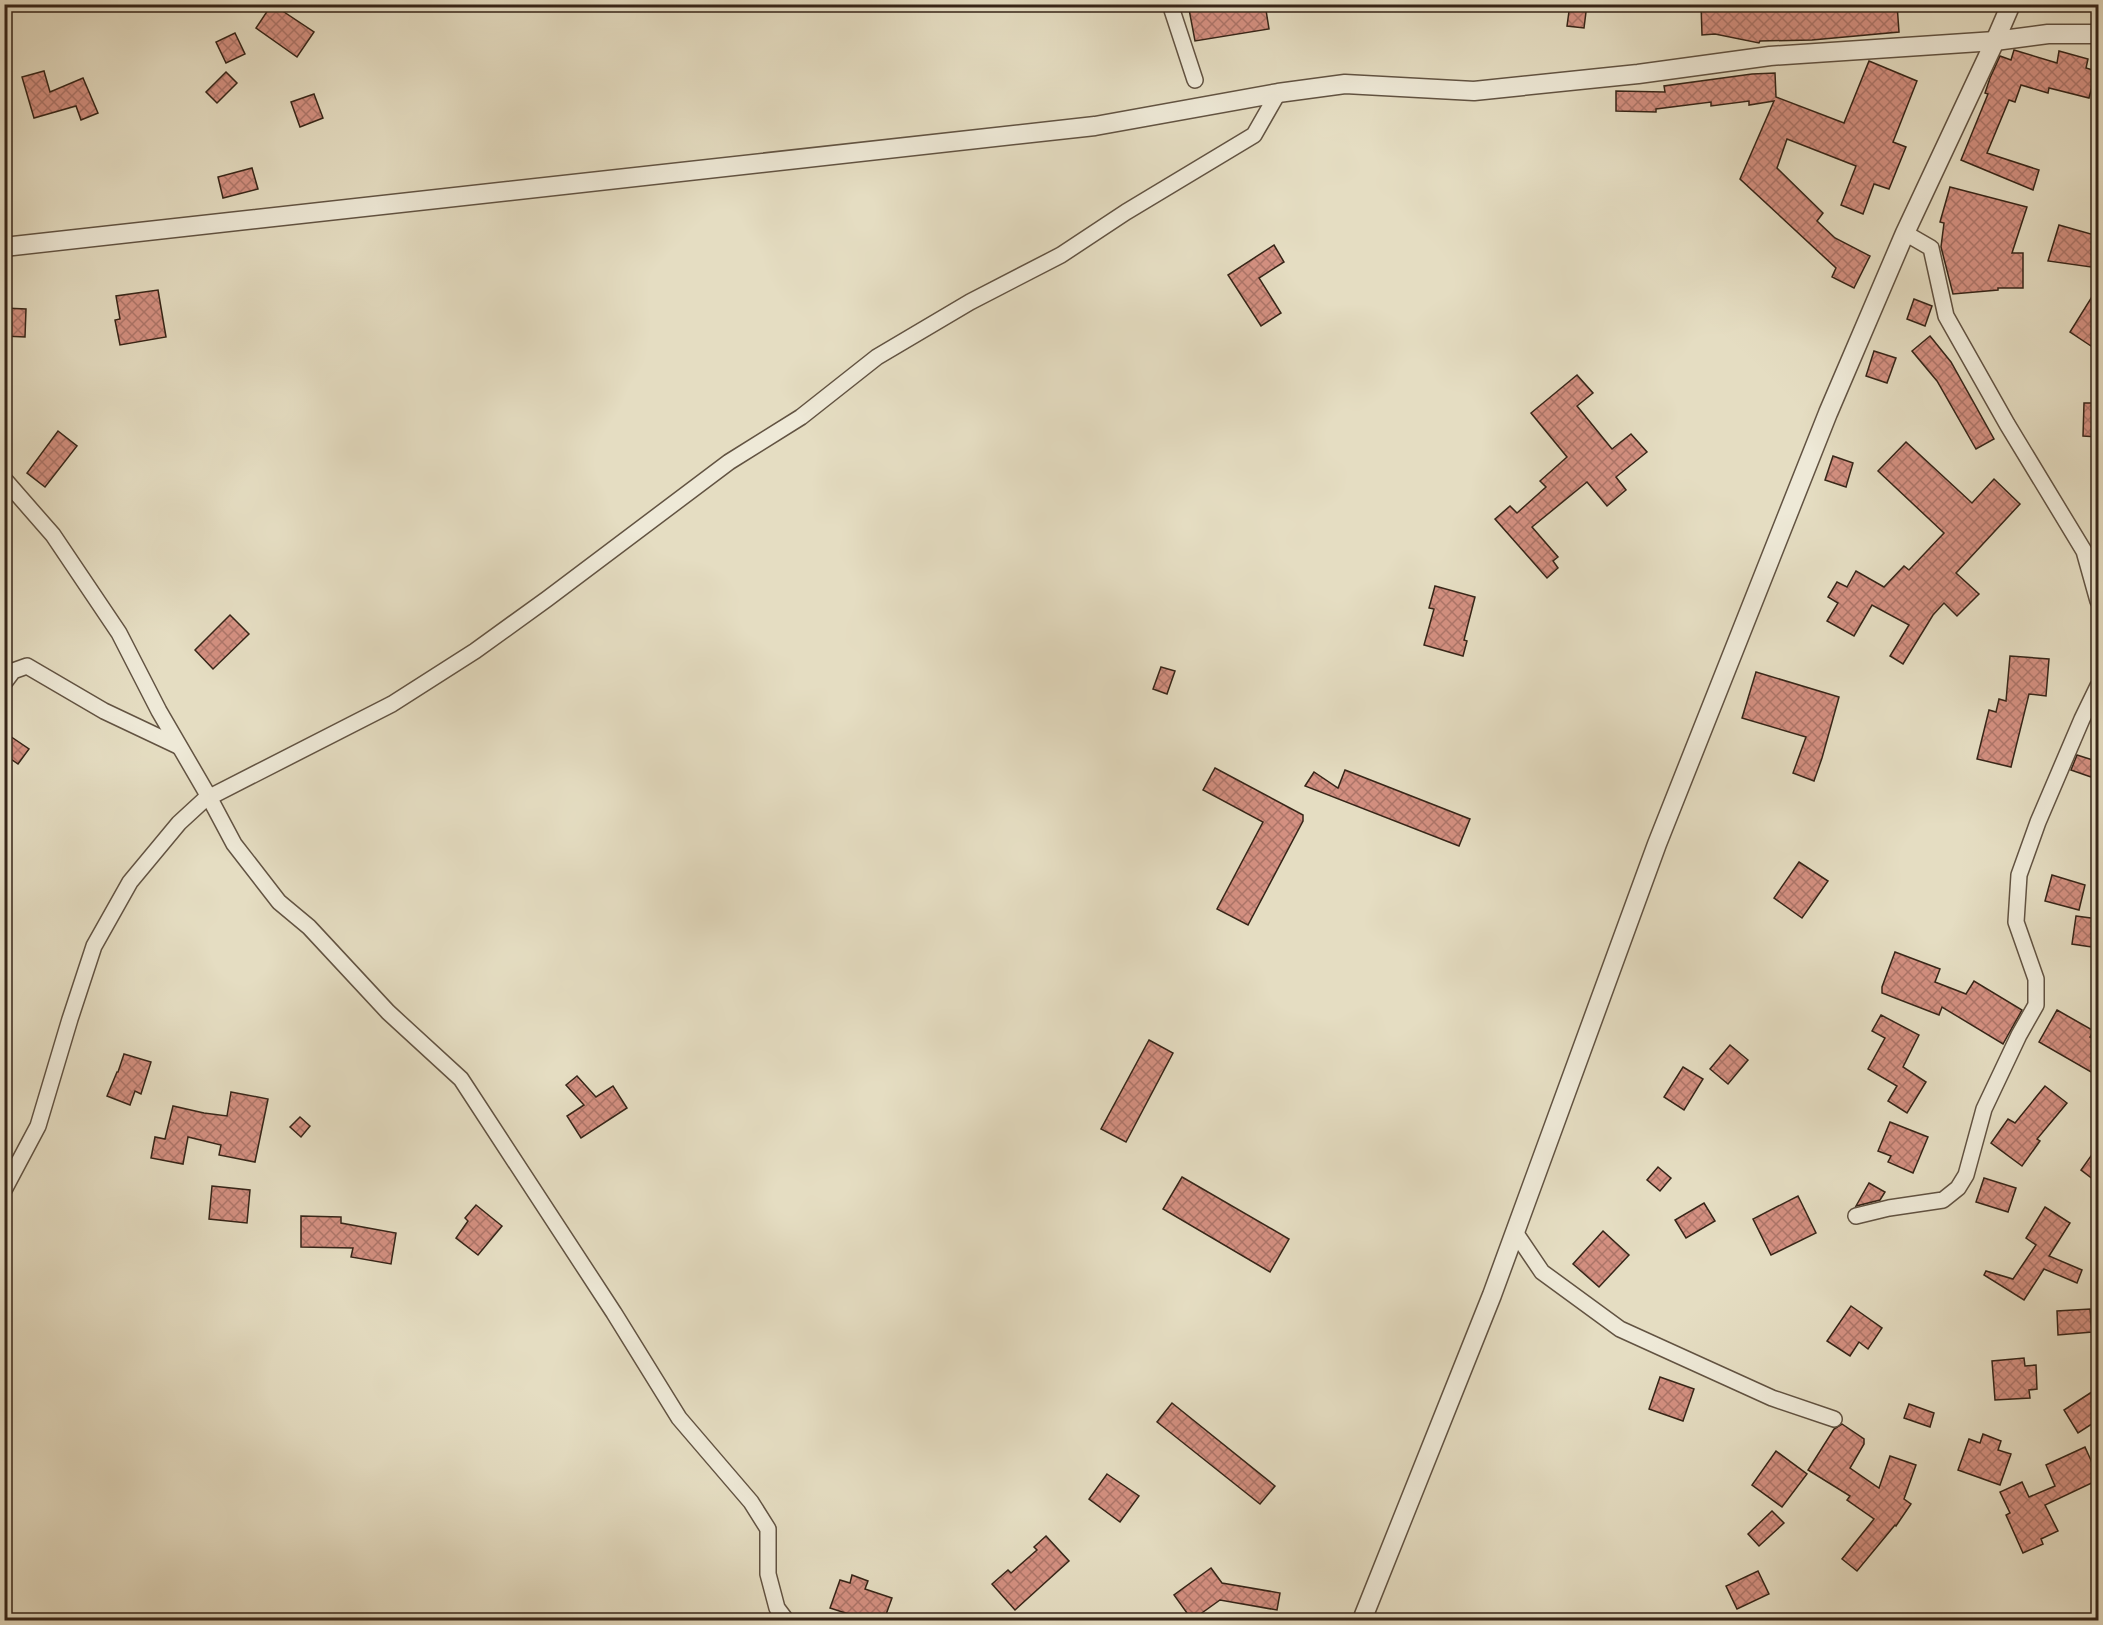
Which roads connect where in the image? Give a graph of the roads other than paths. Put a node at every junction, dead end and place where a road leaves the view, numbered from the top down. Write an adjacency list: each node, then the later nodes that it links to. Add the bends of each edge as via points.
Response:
1 (1170, 4): 5 (street)
2 (2010, 4): 4 (street)
3 (2098, 34): 4 (street, via 2048,34)
4 (1995, 41): 6 (street, via 1770,56 1474,91 1345,84); 7 (street)
5 (1195, 80)
6 (1278, 93): 8 (street, via 1095,126); 14 (street, via 1254,135 1061,255 970,302 877,357 801,417 720,468 475,651 392,704)
7 (1905, 233): 10 (street, via 1931,248 1946,316 2084,551); 17 (street, via 1828,412 1657,844)
8 (4, 247)
9 (4, 479): 13 (street, via 53,535 119,633)
10 (2098, 601)
11 (4, 683): 13 (street, via 13,671 27,666 104,711)
12 (2098, 686): 16 (street, via 2019,875 2016,922 2036,979 2036,1005 1984,1109 1966,1175 1943,1200)
13 (178, 746): 14 (street)
14 (209, 797): 15 (street, via 179,823 130,882 94,946 38,1126); 19 (street, via 234,844 279,902 461,1079 680,1418 751,1502 768,1529 768,1574 777,1608)
15 (4, 1190)
16 (1856, 1216)
17 (1515, 1232): 18 (street, via 1542,1272 1620,1329 1772,1398); 20 (street)
18 (1834, 1419)
19 (786, 1620)
20 (1362, 1620)

